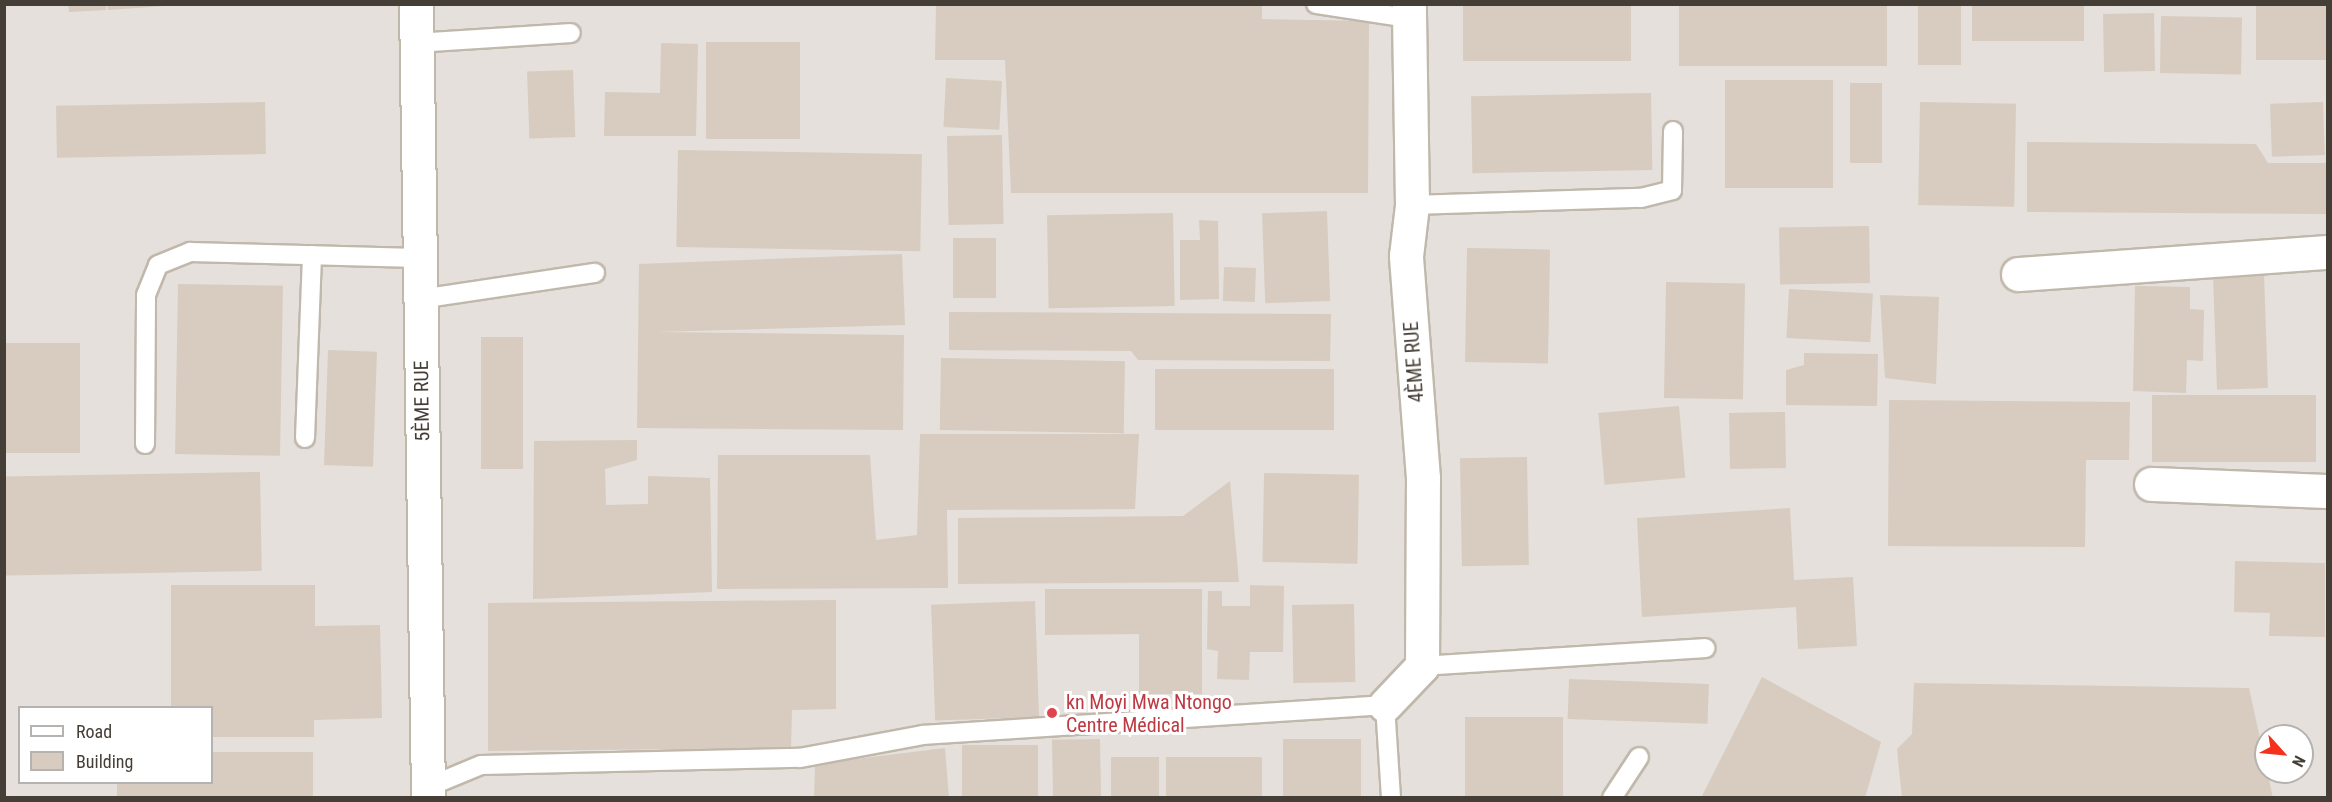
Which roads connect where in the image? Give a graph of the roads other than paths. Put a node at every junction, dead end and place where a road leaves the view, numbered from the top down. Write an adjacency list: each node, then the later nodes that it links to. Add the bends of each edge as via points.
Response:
1 (416, 4): 5 (street, 5ÈME RUE)
2 (1316, 4): 3 (lane)
3 (1408, 11): 7 (street, 4ÈME RUE)
4 (571, 33): 5 (lane)
5 (416, 43): 10 (street, 5ÈME RUE)
6 (1673, 131): 7 (lane, via 1672,190 1641,198)
7 (1412, 205): 19 (street, 4ÈME RUE, via 1406,256 1423,478)
8 (2328, 252): 12 (street)
9 (312, 255): 10 (lane); 14 (lane); 15 (lane, via 190,252 158,265 146,295)
10 (418, 258): 13 (street, 5ÈME RUE)
11 (595, 273): 13 (lane)
12 (2018, 274)
13 (420, 299): 22 (street, 5ÈME RUE)
14 (305, 438)
15 (145, 444)
16 (2151, 484): 17 (street)
17 (2328, 491)
18 (1705, 648): 19 (lane)
19 (1422, 666): 20 (street)
20 (1384, 705): 22 (lane, via 924,735 800,758 481,765); 23 (lane)
21 (1639, 757): 24 (lane)
22 (428, 792)
23 (1391, 798)
24 (1612, 798)

